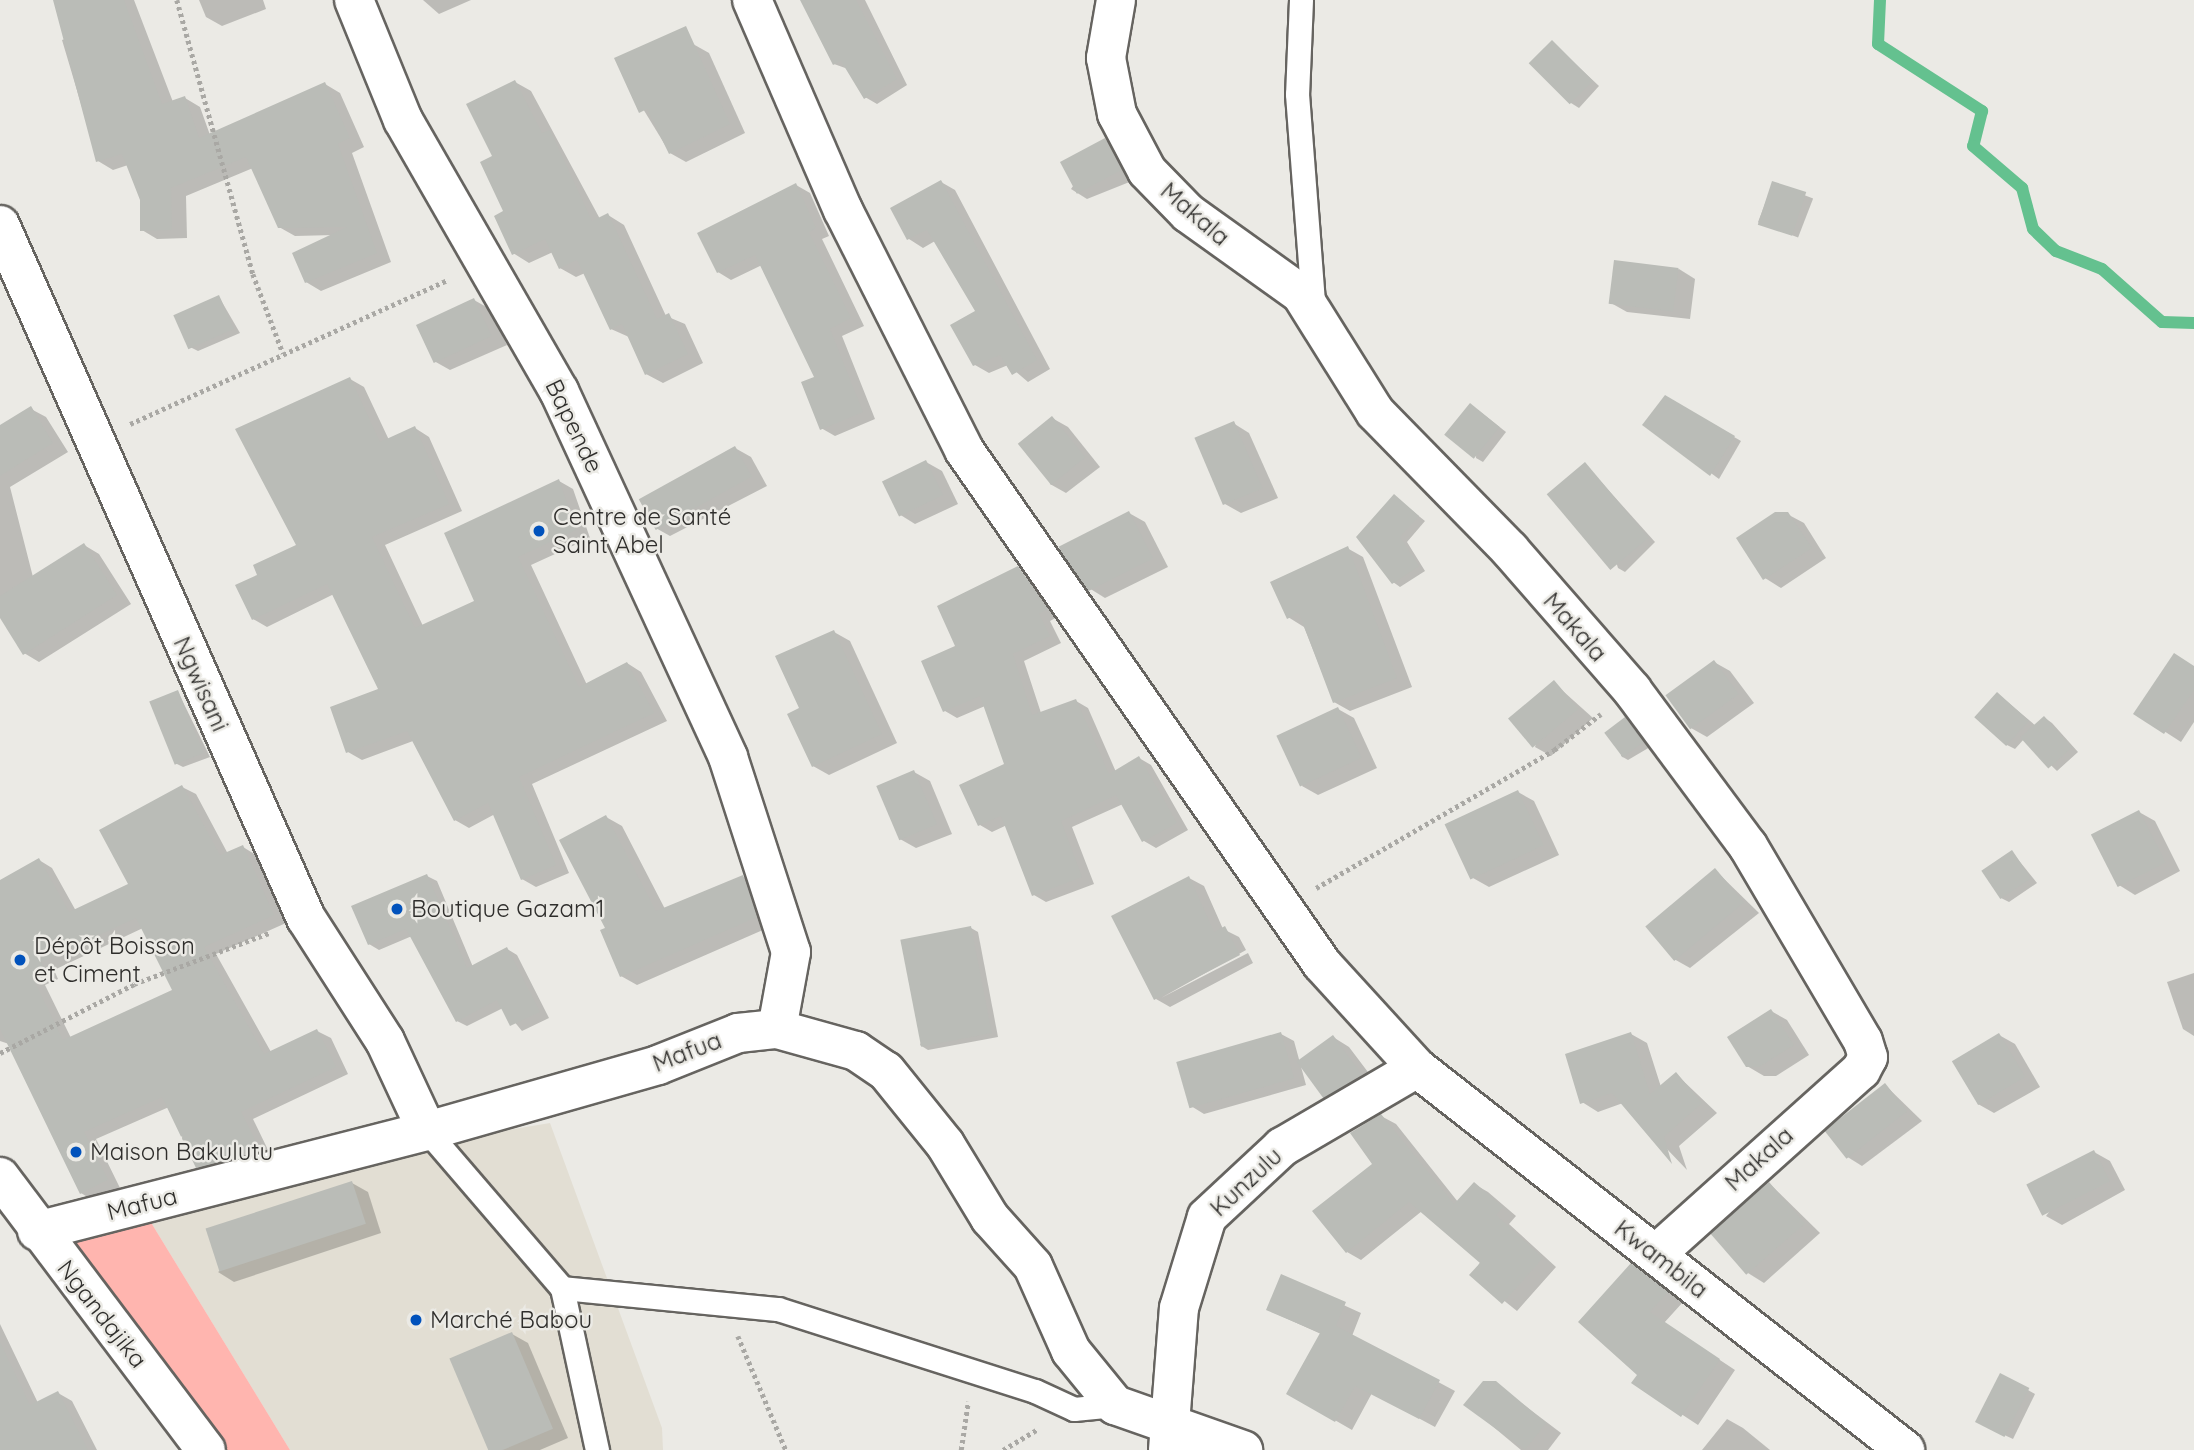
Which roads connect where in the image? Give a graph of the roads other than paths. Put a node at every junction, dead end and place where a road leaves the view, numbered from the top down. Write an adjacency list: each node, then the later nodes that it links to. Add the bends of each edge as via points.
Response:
1 (354, 0): 7 (street, Bapende, via 403,120 559,391 728,757 791,951)
2 (752, 0): 8 (street, via 848,222 964,450 1322,964)
3 (1116, 0): 6 (street, Makala, via 1105,58 1117,114 1147,172 1188,213 1286,281)
4 (1301, 0): 6 (lane, via 1297,94)
5 (0, 225): 9 (street, Ngwisani, via 306,918 385,1041)
6 (1314, 310): 12 (street, Makala, via 1375,412 1510,550 1632,690 1748,846 1868,1057 1861,1070)
7 (777, 1029): 9 (street, Mafua, via 738,1033 658,1065); 14 (street, Mafua, via 856,1051 886,1071 945,1144 990,1218 1033,1266 1072,1351)
8 (1417, 1068): 12 (street, Kwambila); 15 (street, Kunzulu, via 1282,1147 1207,1217 1179,1308)
9 (427, 1130): 11 (street, Mafua); 13 (lane)
10 (0, 1177): 11 (street, Ngandajika)
11 (37, 1231): 16 (street, Ngandajika)
12 (1656, 1254): 19 (street, Kwambila)
13 (562, 1287): 14 (lane, via 734,1300 852,1329 1074,1409); 17 (lane)
14 (1115, 1405): 15 (street)
15 (1168, 1435): 18 (street)
16 (199, 1448)
17 (597, 1450)
18 (1243, 1450)
19 (1905, 1450)

